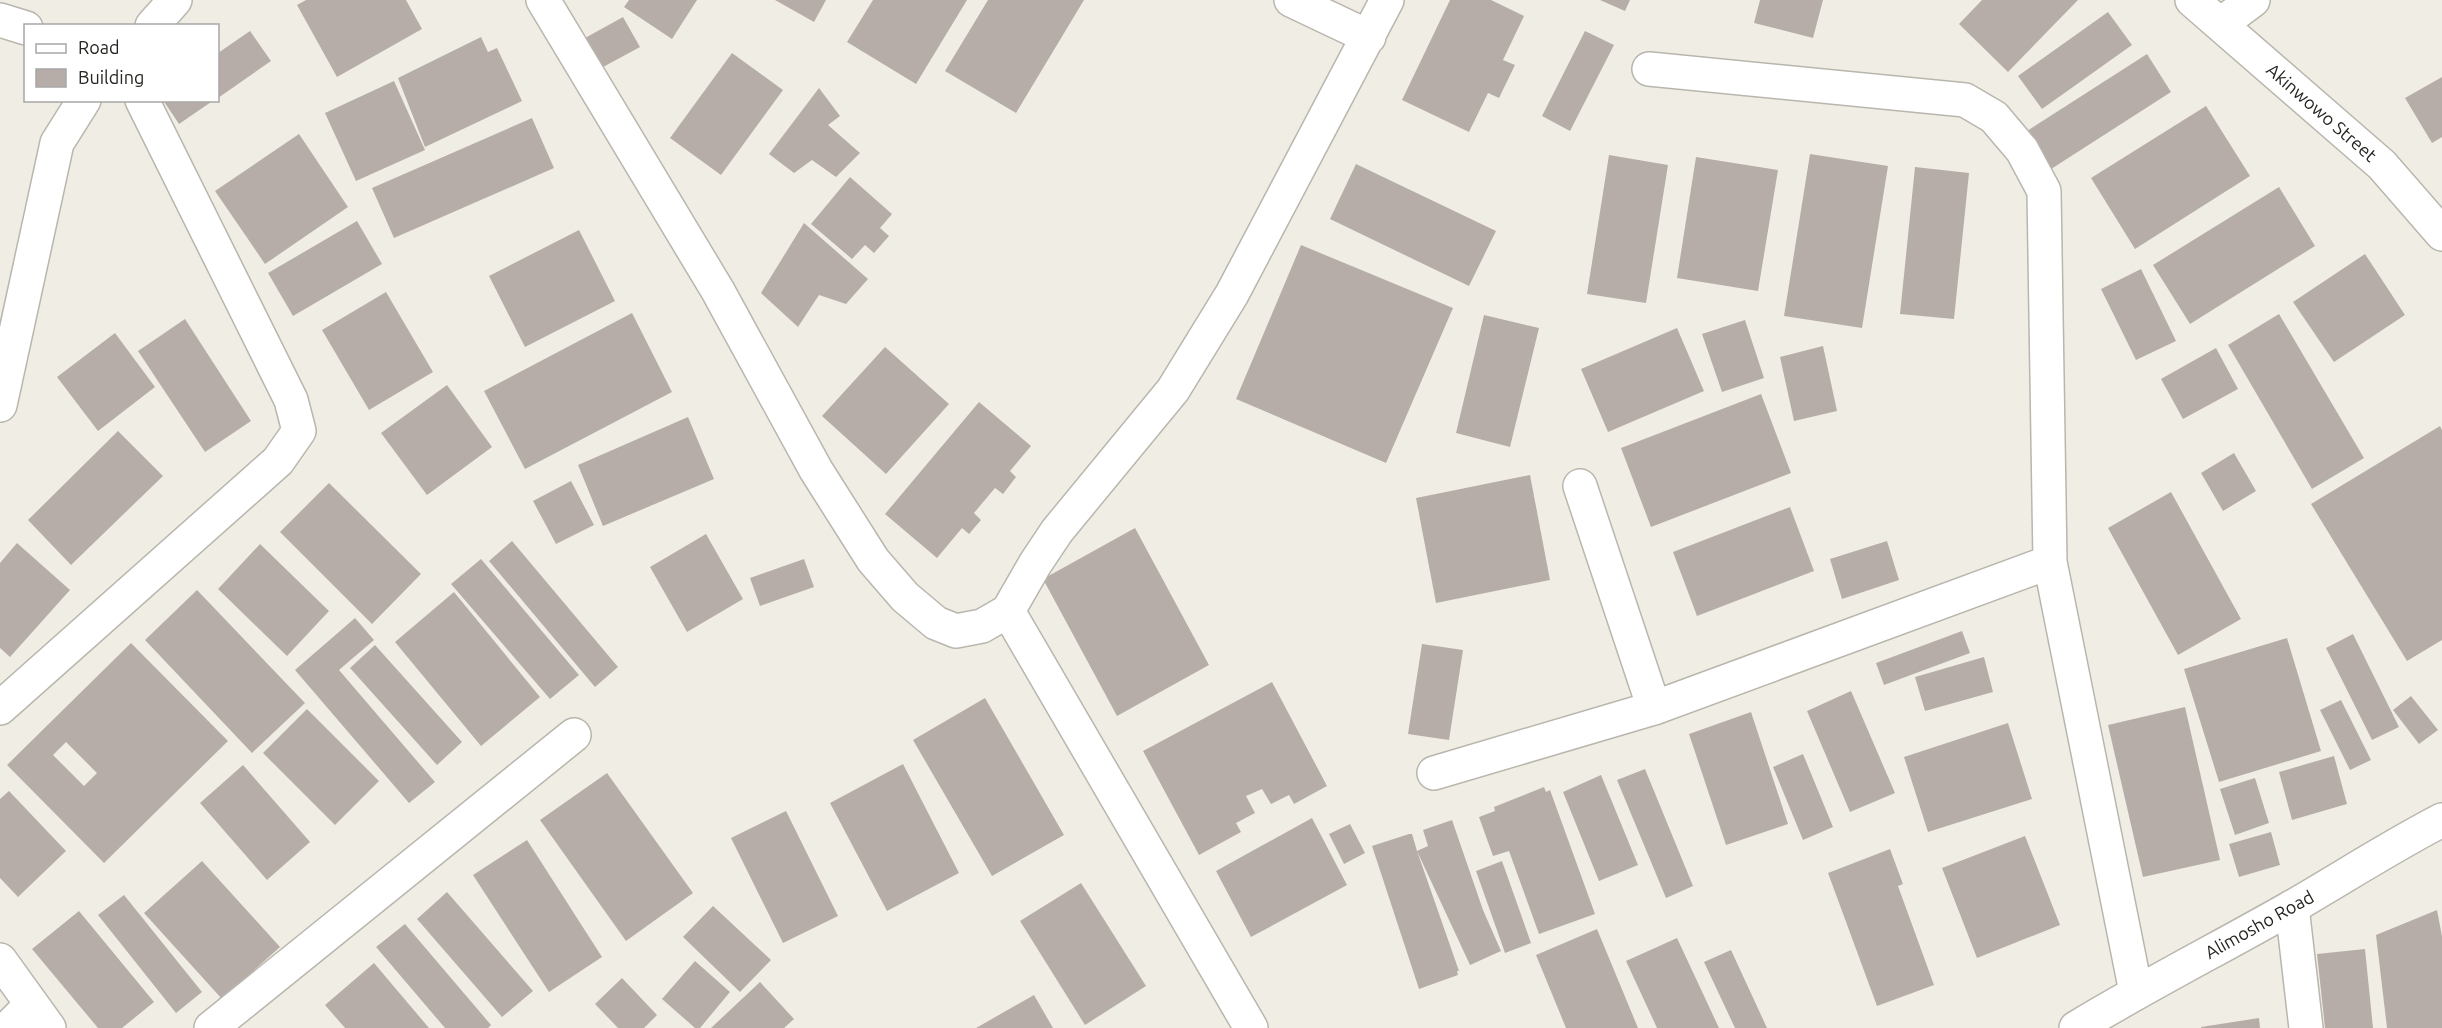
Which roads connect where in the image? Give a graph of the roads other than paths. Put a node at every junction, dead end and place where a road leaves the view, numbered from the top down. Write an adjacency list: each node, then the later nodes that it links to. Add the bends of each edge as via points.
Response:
1 (175, 0): 8 (street)
2 (543, 0): 19 (street, via 718,291 816,470 873,560 905,597 936,623 956,631 982,626)
3 (1291, 0): 11 (street)
4 (1387, 0): 11 (street)
5 (2192, 0): 9 (street, Akinwowo Street)
6 (2253, 0): 9 (street)
7 (0, 20): 10 (street)
8 (154, 24)
9 (2221, 24): 15 (street, Akinwowo Street, via 2382,165)
10 (24, 27)
11 (1369, 37): 19 (street, via 1232,294 1179,380 1057,531)
12 (1649, 69): 18 (street, via 1965,100 1994,117 2022,150 2044,191)
13 (83, 102): 16 (street, via 57,143)
14 (143, 102): 20 (street, via 291,400 299,431 278,461)
15 (2442, 234)
16 (0, 405)
17 (1580, 486): 21 (street)
18 (2050, 562): 21 (street); 27 (street)
19 (1008, 611): 31 (street)
20 (0, 708)
21 (1654, 708): 23 (street)
22 (574, 735): 30 (street)
23 (1434, 773)
24 (2442, 820): 25 (street, Alimosho Road)
25 (2292, 907): 27 (street, Alimosho Road); 33 (street)
26 (0, 960): 28 (street)
27 (2136, 992): 32 (street, Alimosho Road)
28 (40, 1017): 29 (street)
29 (8, 1028)
30 (211, 1028)
31 (1250, 1028)
32 (2076, 1028)
33 (2306, 1028)

